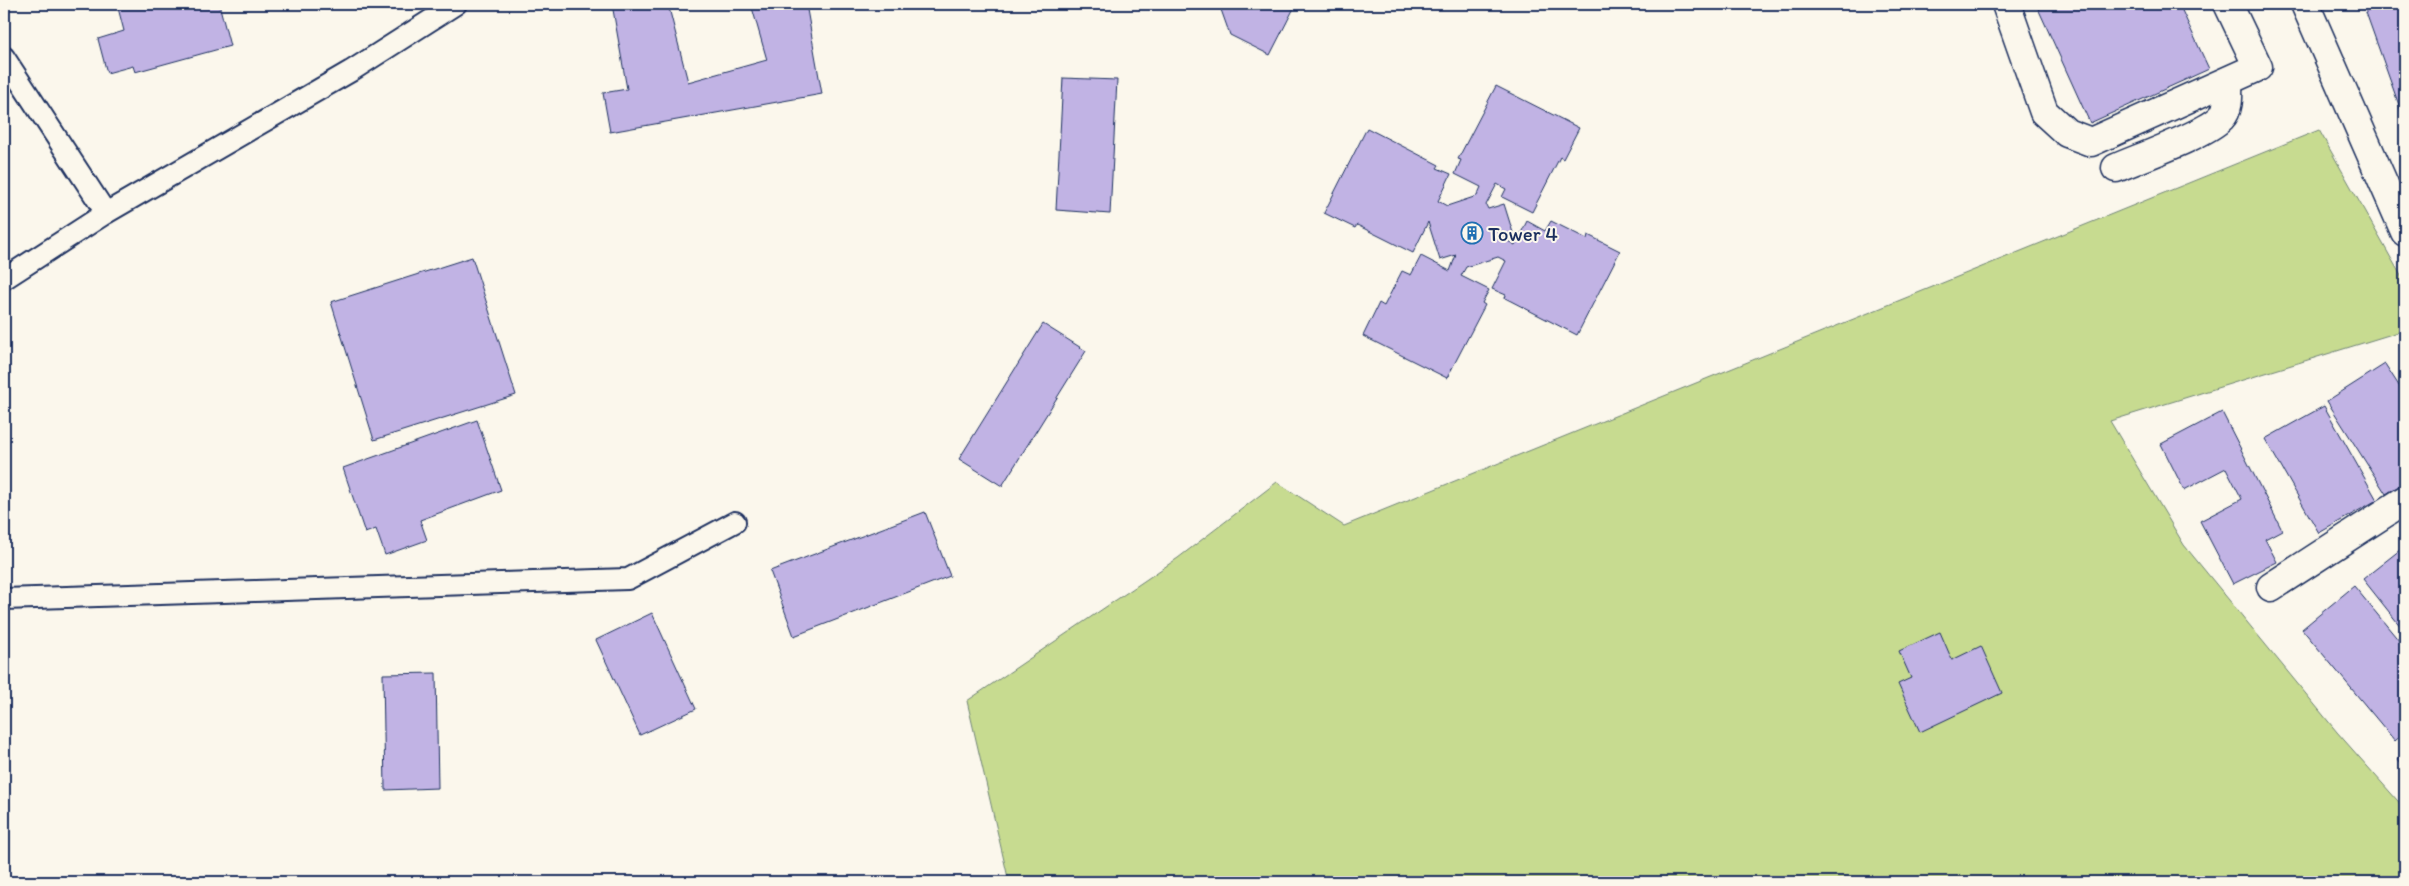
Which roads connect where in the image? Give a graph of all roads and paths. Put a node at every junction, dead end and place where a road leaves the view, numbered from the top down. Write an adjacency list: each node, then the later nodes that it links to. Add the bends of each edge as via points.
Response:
1 (456, 4): 8 (lane, via 351,71)
2 (2006, 4): 6 (street, via 2044,112 2067,133 2091,142)
3 (2228, 4): 6 (street, via 2258,67)
4 (2305, 4): 9 (street)
5 (4, 57): 8 (lane)
6 (2228, 81): 7 (street, via 2228,103 2221,118 2198,132)
7 (2116, 168)
8 (106, 213): 12 (lane)
9 (2405, 232)
10 (2405, 250): 11 (street)
11 (2405, 256)
12 (4, 279)
13 (2405, 500): 15 (street)
14 (735, 522): 16 (lane, via 628,579)
15 (2271, 587)
16 (4, 599)

